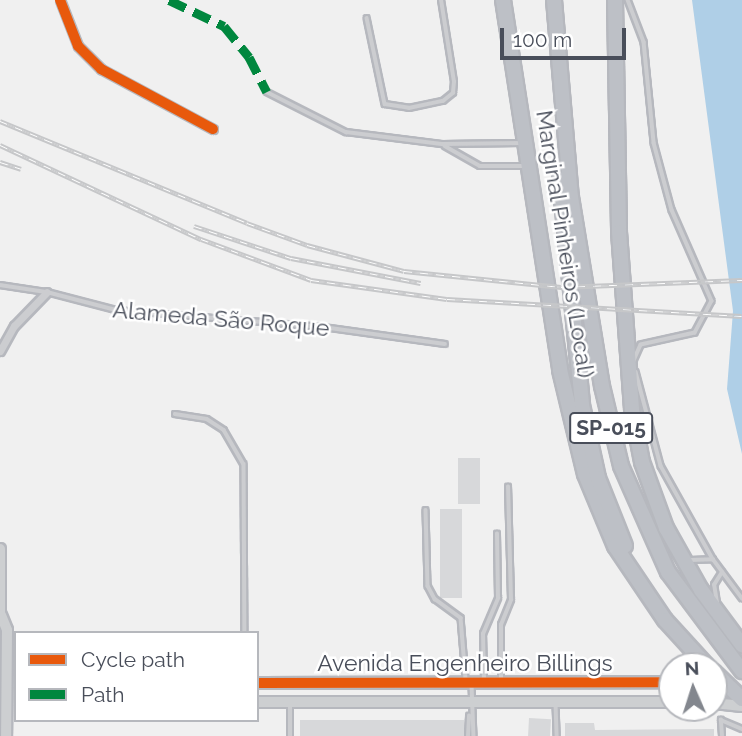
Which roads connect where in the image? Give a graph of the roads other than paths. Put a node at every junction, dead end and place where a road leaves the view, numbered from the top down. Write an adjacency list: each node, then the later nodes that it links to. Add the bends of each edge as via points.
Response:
1 (60, 0): 9 (street, via 79,46 101,69)
2 (441, 0): 7 (lane, via 454,82 453,93 443,101 409,108 385,104)
3 (503, 0): 10 (highway, Marginal Pinheiros (Local))
4 (554, 0): 12 (highway, SP-015)
5 (615, 0): 24 (highway, via 619,232 632,410 652,495)
6 (628, 0): 23 (lane, via 644,42 654,143 672,211 712,301 695,333 640,345 633,363 661,466)
7 (367, 18)
8 (267, 92): 11 (lane, via 346,132)
9 (213, 129)
10 (526, 143): 11 (lane); 13 (highway, Marginal Pinheiros (Local))
11 (443, 144): 13 (lane, via 480,166)
12 (565, 154): 26 (highway, via 562,209 582,405 598,478); 33 (highway, SP-015, via 600,373 621,466 668,572)
13 (529, 166): 26 (highway, Marginal Pinheiros (Local), via 572,427 600,514)
14 (0, 285): 15 (lane, Alameda São Roque)
15 (47, 292): 16 (lane, Alameda São Roque, via 116,310 323,327); 17 (street, via 14,326)
16 (444, 344)
17 (0, 351)
18 (175, 414): 30 (lane, via 207,419 225,430 244,464)
19 (508, 487): 38 (lane, via 511,600 501,625)
20 (426, 510): 37 (lane, via 428,586 435,598 461,618)
21 (497, 534): 37 (lane, via 499,585 483,634)
22 (0, 549): 29 (street)
23 (712, 559): 24 (lane); 25 (lane)
24 (683, 561): 28 (highway)
25 (722, 572): 27 (lane); 28 (lane, via 714,585)
26 (642, 587): 32 (highway, Marginal Pinheiros (Local))
27 (742, 598)
28 (719, 616): 31 (highway)
29 (1, 618): 34 (street, via 7,630)
30 (245, 631)
31 (742, 645)
32 (692, 651)
33 (742, 671)
34 (7, 680): 42 (street)
35 (259, 683): 36 (street, Avenida Engenheiro Billings)
36 (413, 685): 37 (street, Avenida Engenheiro Billings); 45 (street)
37 (474, 685): 38 (street, Avenida Engenheiro Billings); 46 (lane)
38 (500, 685): 39 (street, Avenida Engenheiro Billings)
39 (658, 685)
40 (728, 686): 41 (highway)
41 (742, 699)
42 (7, 702): 51 (street)
43 (259, 702): 44 (street, Avenida Engenheiro Billings)
44 (290, 702): 45 (street, Avenida Engenheiro Billings); 52 (lane)
45 (413, 702): 46 (street, Avenida Engenheiro Billings)
46 (473, 702): 47 (street, Avenida Engenheiro Billings); 53 (lane)
47 (556, 702): 48 (street, Avenida Engenheiro Billings); 54 (lane)
48 (658, 702)
49 (469, 716): 53 (lane)
50 (742, 729): 55 (lane, via 721,720)
51 (6, 736)
52 (290, 736)
53 (471, 736)
54 (556, 736)
55 (722, 736)

